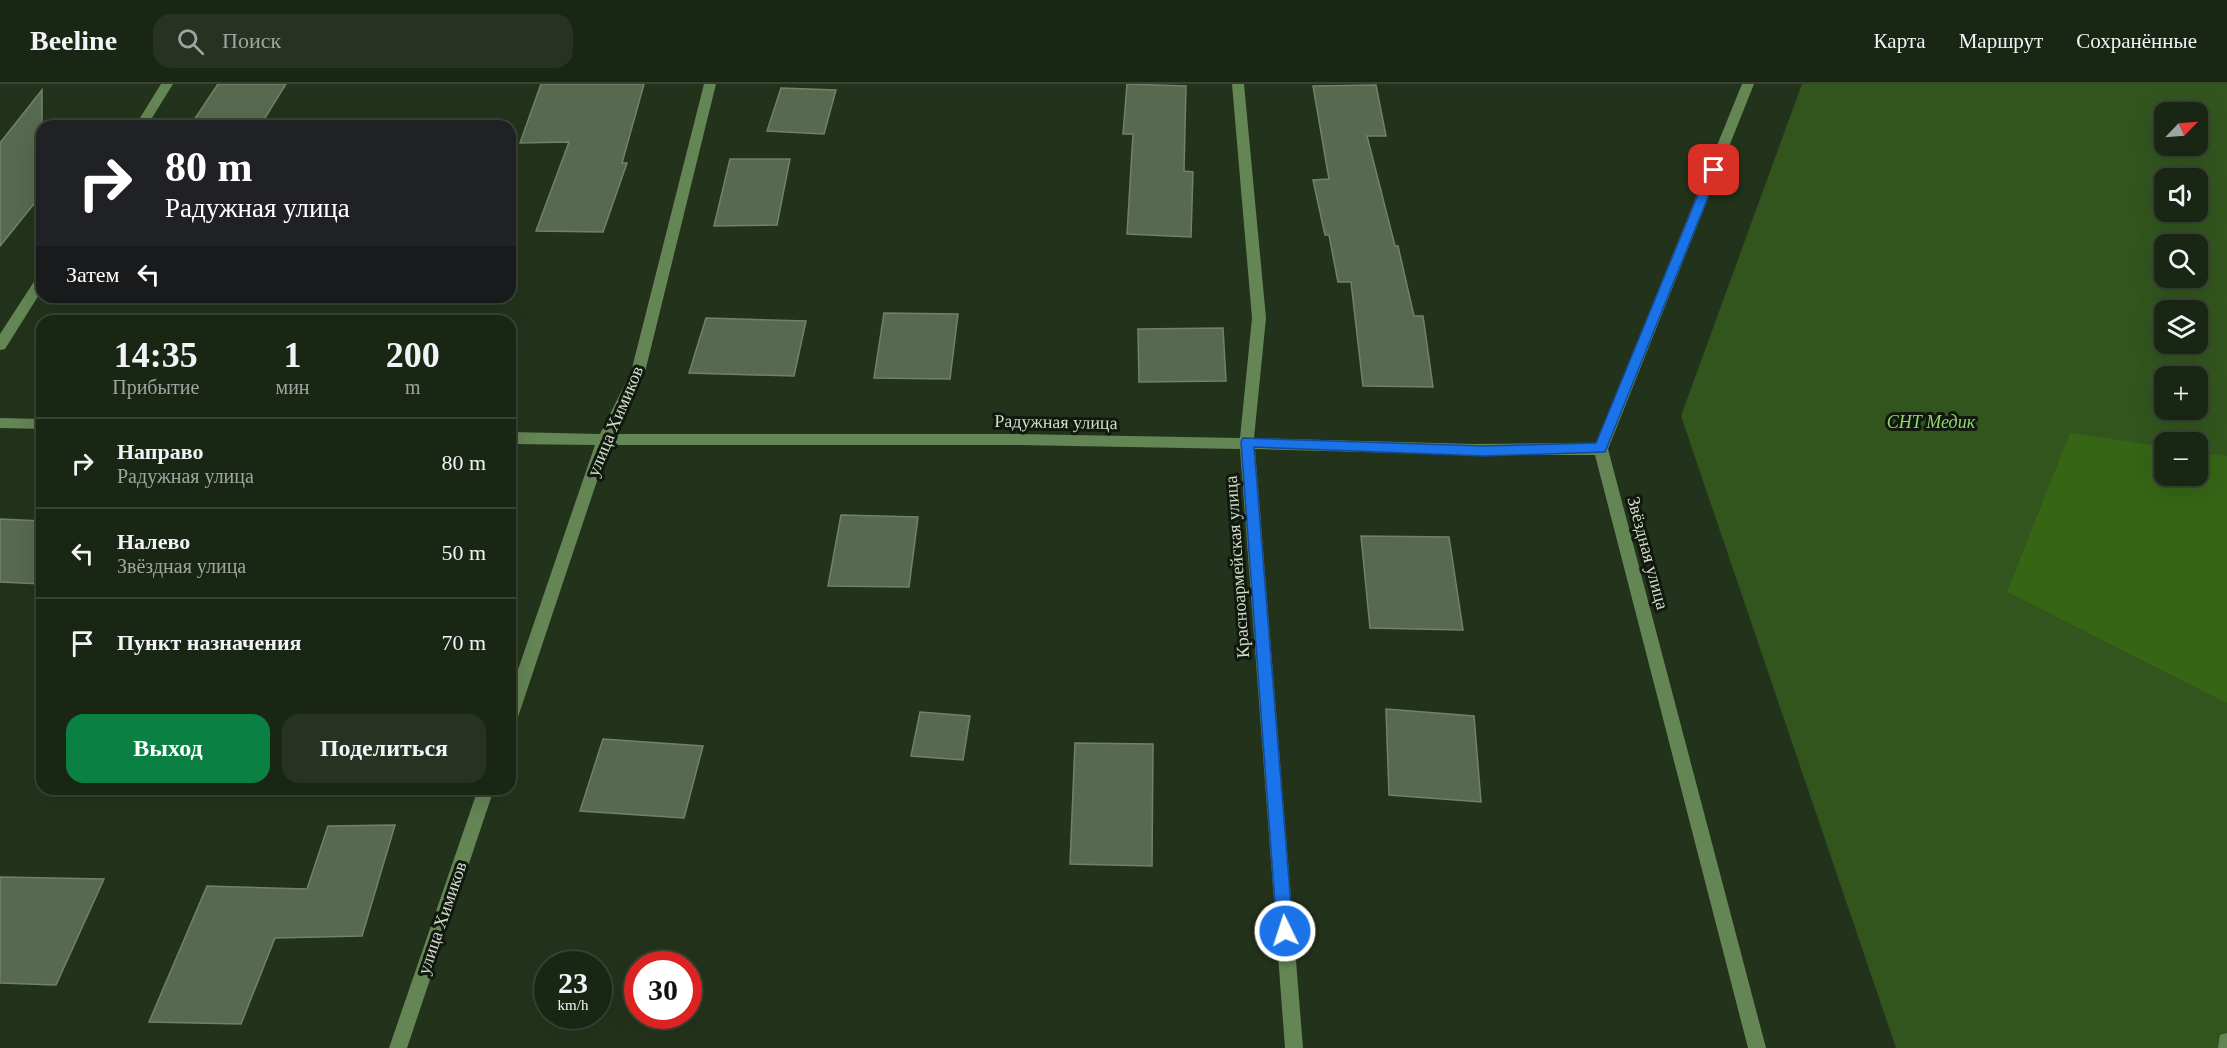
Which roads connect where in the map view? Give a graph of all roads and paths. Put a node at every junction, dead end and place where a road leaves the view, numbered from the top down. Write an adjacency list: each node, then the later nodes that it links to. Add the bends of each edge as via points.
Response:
1 (168, 84): 5 (street)
2 (710, 84): 11 (street, улица Химиков, via 638,372)
3 (1238, 84): 12 (street, Красноармейская улица, via 1259,318)
4 (1748, 84): 13 (street)
5 (145, 120)
6 (36, 289): 7 (street)
7 (0, 345)
8 (0, 423): 9 (street)
9 (36, 424)
10 (516, 438): 11 (street, Радужная улица)
11 (604, 440): 12 (street, Радужная улица); 14 (street, улица Химиков)
12 (1247, 442): 13 (street, Радужная улица, via 1484,451); 18 (street, Красноармейская улица)
13 (1600, 448): 19 (street, Звёздная улица)
14 (516, 699)
15 (484, 795): 17 (street, улица Химиков)
16 (2227, 1042): 20 (street)
17 (398, 1048)
18 (1294, 1048)
19 (1757, 1048)
20 (2227, 1048)

